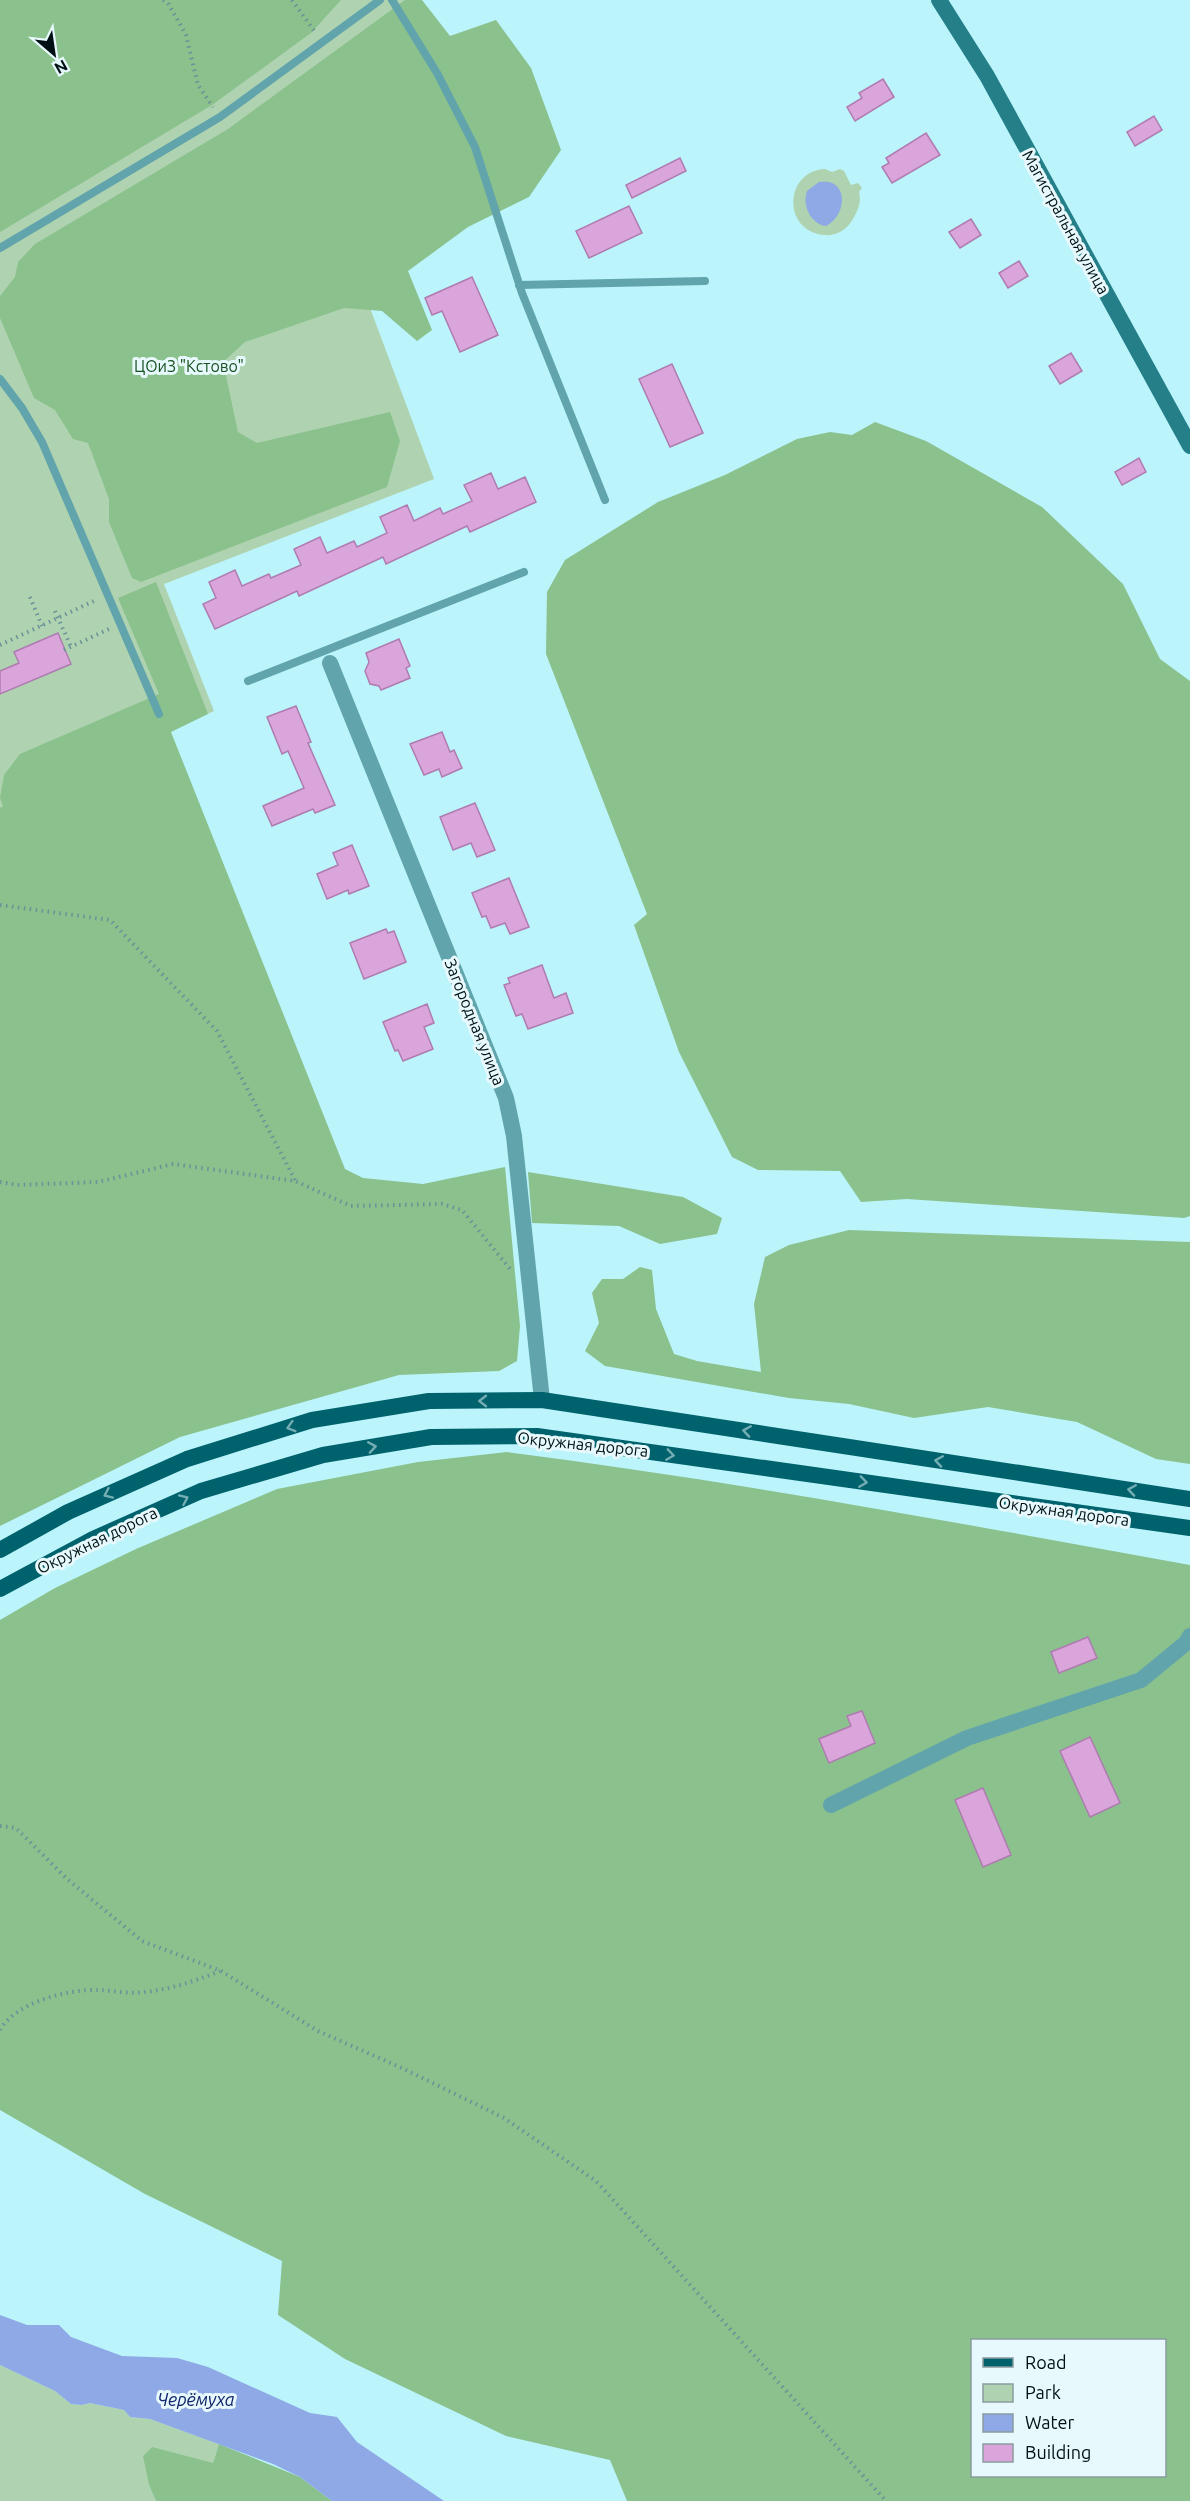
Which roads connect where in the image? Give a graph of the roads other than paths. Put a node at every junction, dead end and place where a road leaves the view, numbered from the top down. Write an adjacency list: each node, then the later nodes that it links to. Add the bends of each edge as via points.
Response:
1 (380, 0): 4 (lane, via 220,117)
2 (392, 0): 6 (lane, via 438,73 475,147)
3 (939, 0): 8 (main road, Магистральная улица, via 987,76)
4 (0, 248)
5 (705, 282): 6 (lane)
6 (519, 285): 9 (lane)
7 (0, 379): 13 (lane, via 42,442)
8 (1190, 446)
9 (605, 500)
10 (525, 572): 11 (lane)
11 (329, 656): 12 (lane); 14 (street, Загородная улица, via 506,1098 513,1127)
12 (248, 681)
13 (159, 714)
14 (542, 1400): 15 (main road, Окружная дорога, one-way to 14); 17 (main road, Окружная дорога, one-way to 17, via 429,1401 312,1420 187,1459 68,1512)
15 (1190, 1498)
16 (1190, 1528): 18 (main road, Окружная дорога, one-way to 16, via 93,1539 201,1491 323,1455 431,1437 537,1436)
17 (0, 1550)
18 (0, 1589)
19 (1190, 1636): 20 (street, via 1140,1680 967,1738)
20 (831, 1805)

